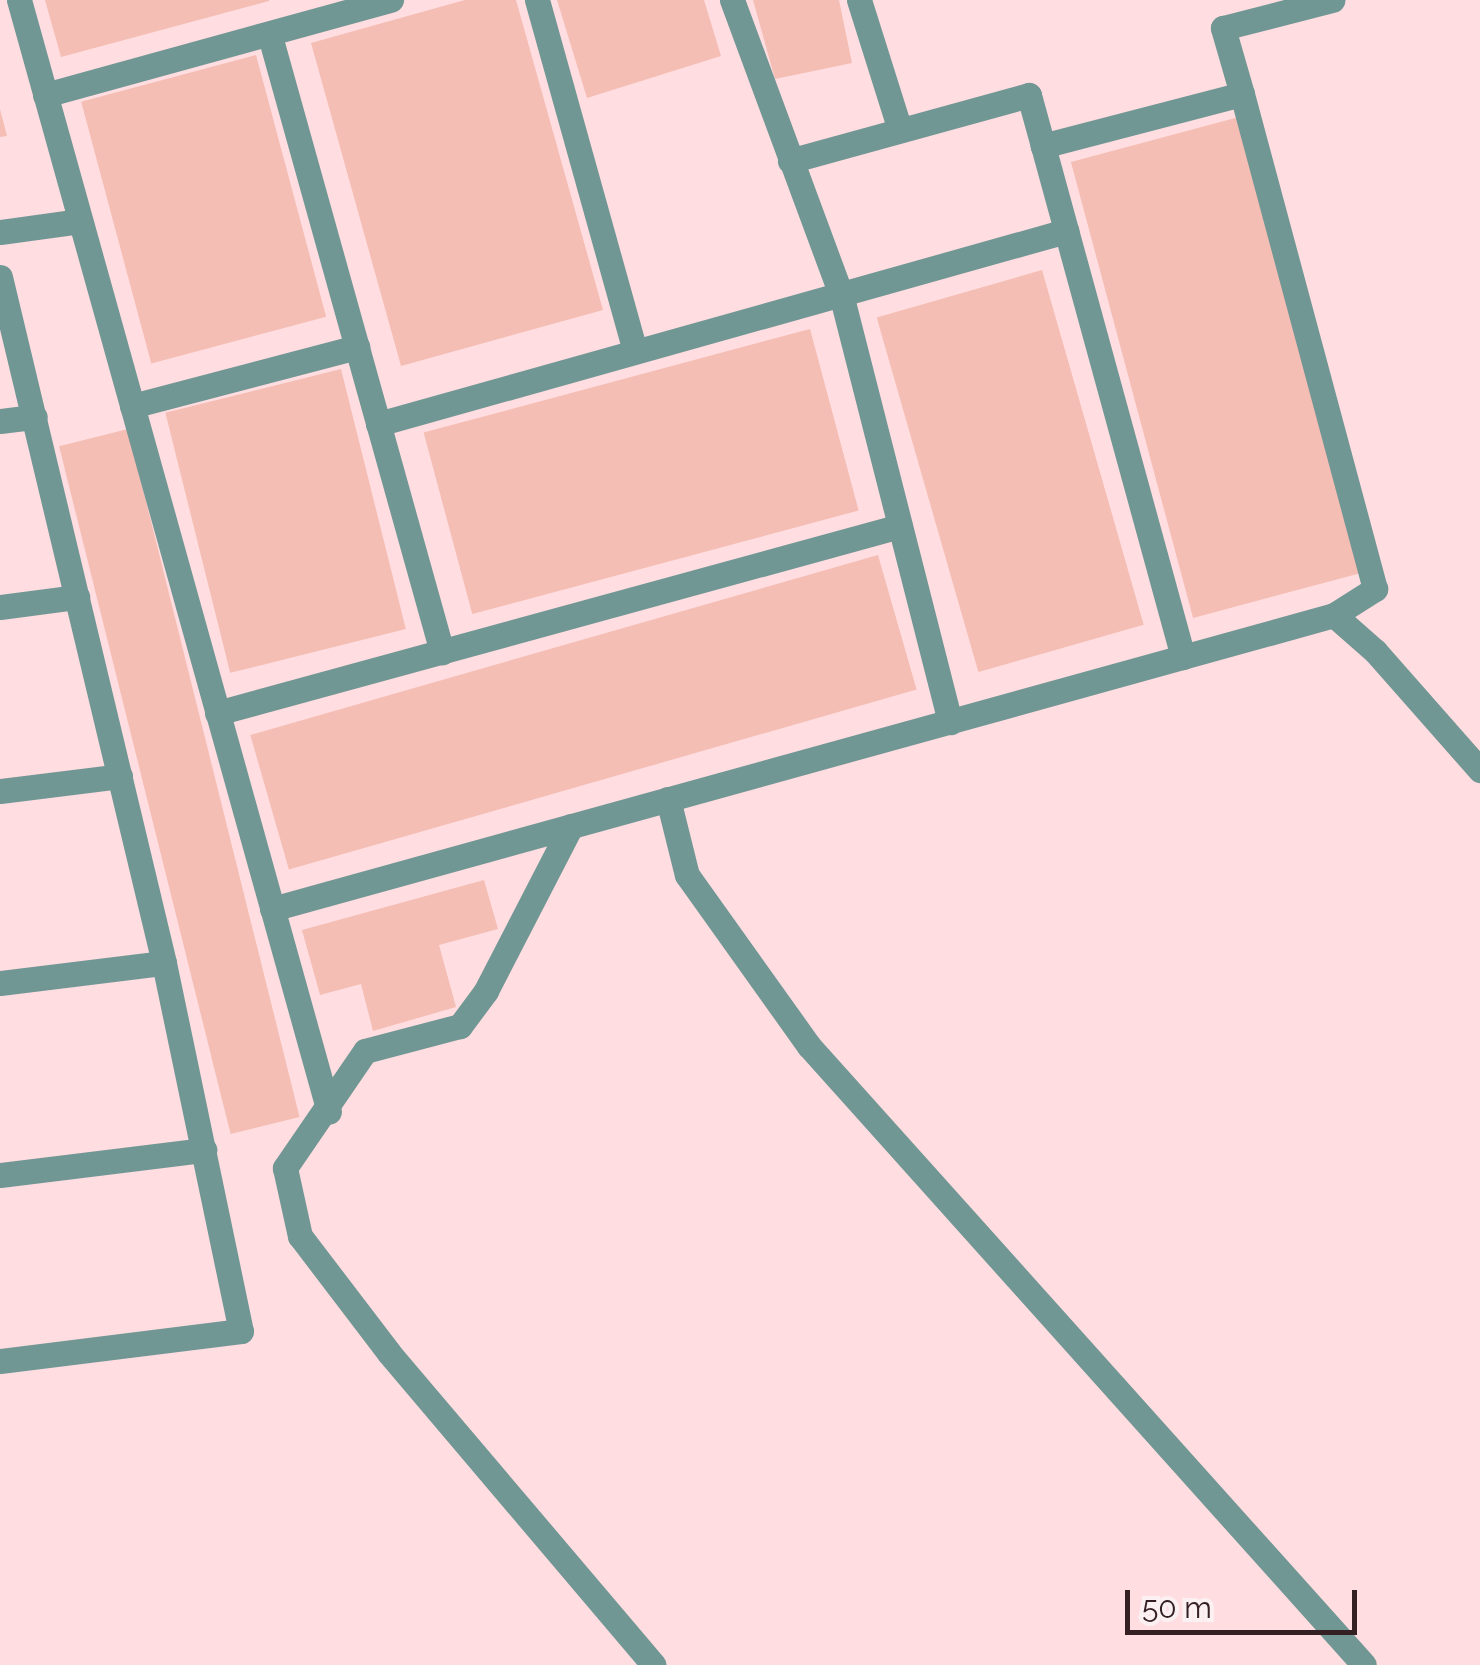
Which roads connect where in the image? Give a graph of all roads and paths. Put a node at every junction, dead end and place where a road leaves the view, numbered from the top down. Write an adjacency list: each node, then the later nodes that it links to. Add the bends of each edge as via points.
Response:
1 (19, 0): 8 (street)
2 (390, 0): 7 (street)
3 (536, 0): 19 (street)
4 (732, 0): 12 (street)
5 (859, 0): 10 (street)
6 (1332, 0): 9 (street, via 1223,28)
7 (270, 36): 8 (street); 18 (street)
8 (45, 94): 13 (street)
9 (1242, 94): 11 (street); 27 (street, via 1375,589)
10 (900, 130): 11 (street, via 1029,95); 12 (street)
11 (1043, 146): 14 (street)
12 (790, 161): 17 (street)
13 (80, 220): 15 (street); 20 (street)
14 (1066, 231): 17 (street); 29 (street)
15 (0, 232)
16 (0, 276): 21 (street)
17 (840, 294): 19 (street); 24 (street)
18 (357, 347): 20 (street); 23 (street)
19 (635, 352): 23 (street)
20 (132, 406): 30 (street)
21 (35, 417): 22 (street); 25 (street)
22 (0, 421)
23 (378, 424): 28 (street)
24 (900, 526): 28 (street); 31 (street)
25 (77, 597): 26 (street); 33 (street)
26 (0, 606)
27 (1334, 615): 29 (street); 32 (street, via 1375,651)
28 (442, 652): 30 (street)
29 (1183, 657): 31 (street)
30 (218, 713): 37 (street)
31 (950, 722): 35 (street)
32 (1480, 770)
33 (120, 776): 34 (street); 38 (street)
34 (0, 791)
35 (668, 799): 36 (street); 45 (street, via 687,875 808,1046)
36 (571, 826): 37 (street); 40 (street, via 486,991 460,1026 365,1050)
37 (272, 909): 40 (street)
38 (164, 963): 39 (street); 41 (street)
39 (0, 983)
40 (328, 1112): 44 (street, via 285,1168 300,1236 389,1352)
41 (204, 1150): 42 (street); 43 (street, via 241,1331)
42 (0, 1175)
43 (0, 1361)
44 (654, 1665)
45 (1364, 1665)

